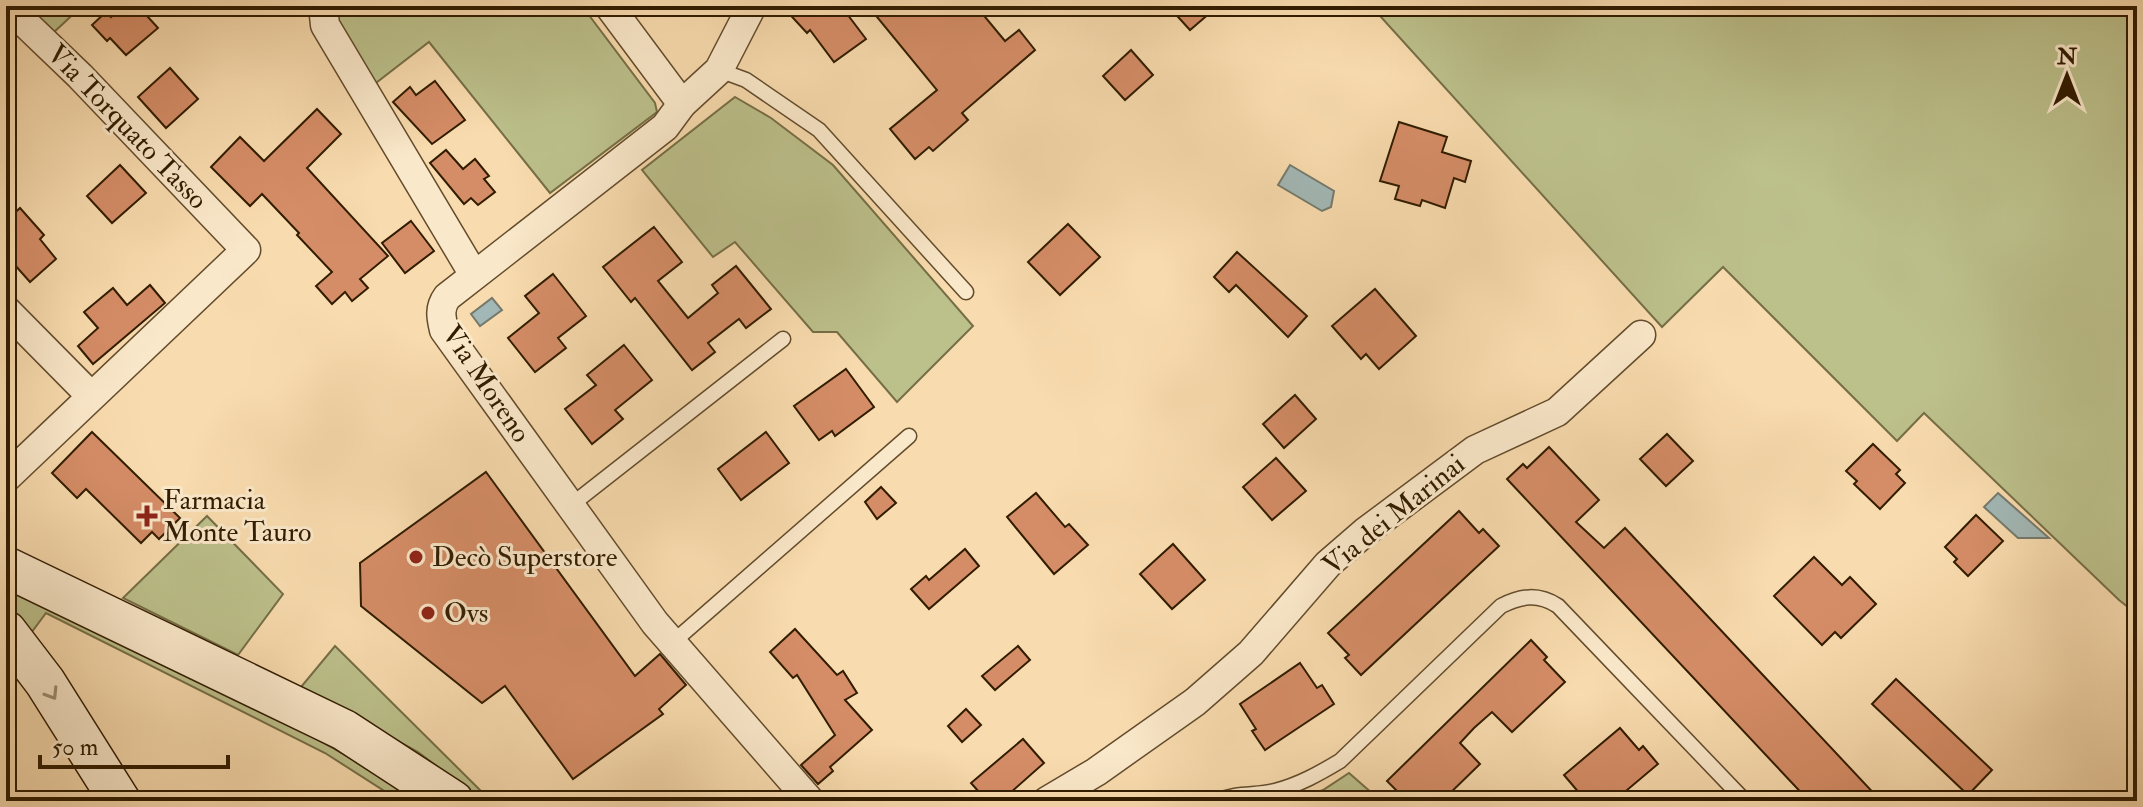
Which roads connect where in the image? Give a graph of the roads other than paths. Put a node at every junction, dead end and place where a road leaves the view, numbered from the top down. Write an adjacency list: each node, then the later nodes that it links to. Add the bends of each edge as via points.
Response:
1 (7, 6): 12 (street, Via Torquato Tasso, via 246,250)
2 (323, 6): 7 (street, via 325,25)
3 (609, 6): 6 (street)
4 (752, 6): 5 (street, Via Moreno)
5 (719, 70): 6 (street, Via Moreno); 8 (lane, via 746,80 819,130)
6 (682, 104): 7 (street, Via Moreno, via 665,127)
7 (474, 275): 15 (street, Via Moreno, via 442,303 444,330)
8 (966, 292)
9 (6, 310): 12 (street)
10 (1641, 335): 22 (street, Via dei Marinai, via 1557,412 1475,450 1365,532 1328,564 1251,653 1195,702)
11 (783, 339): 15 (lane)
12 (91, 396): 14 (street)
13 (909, 436): 18 (lane)
14 (6, 478)
15 (570, 506): 18 (street, Via Moreno)
16 (6, 567): 20 (main road, via 344,730)
17 (6, 631): 19 (main road, one-way to 19)
18 (672, 643): 21 (street, Via Moreno)
19 (120, 801)
20 (453, 801)
21 (810, 801)
22 (1047, 801)
23 (1218, 801): 24 (lane, via 1274,792 1340,761 1501,606 1531,596 1558,606)
24 (1745, 801)

